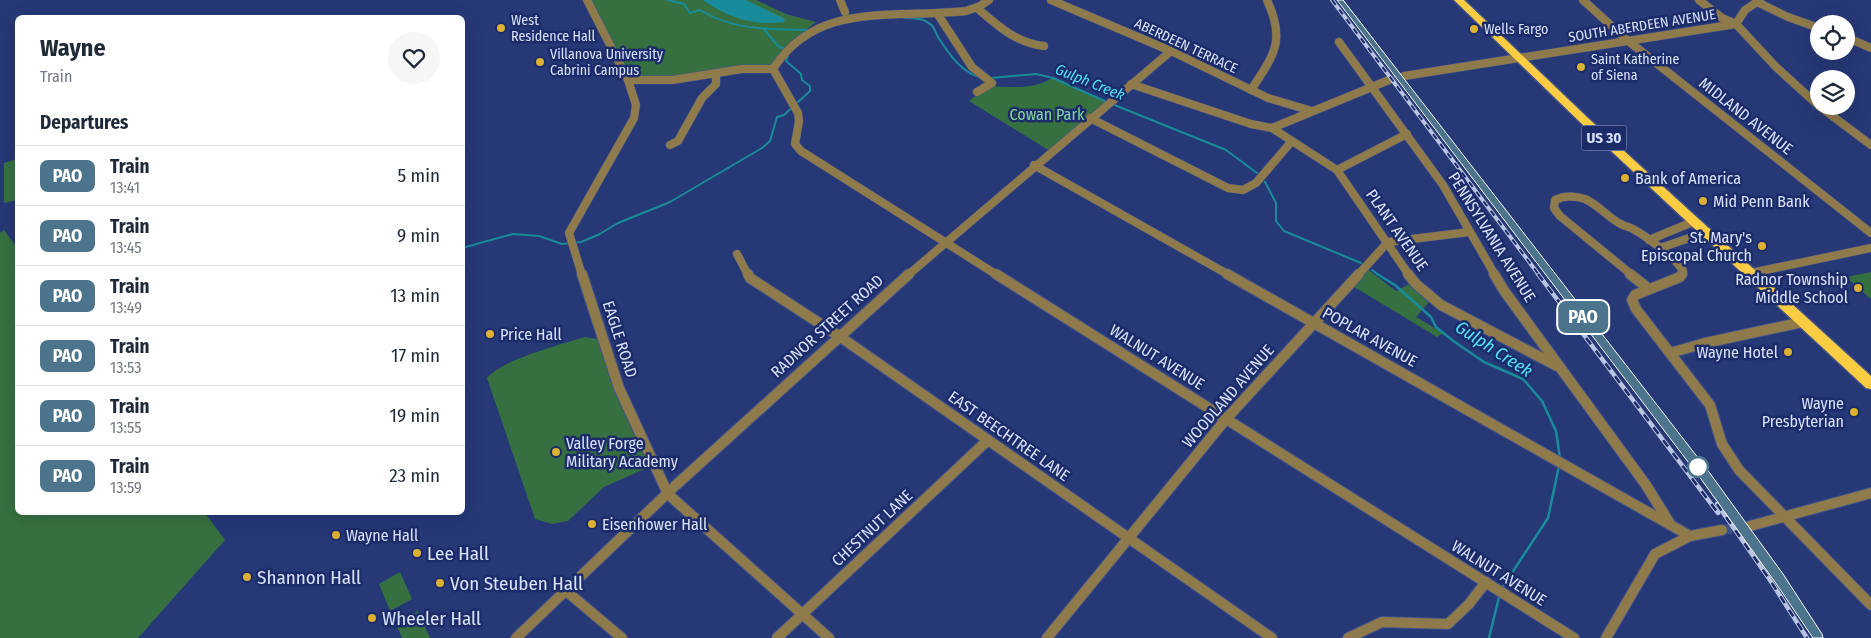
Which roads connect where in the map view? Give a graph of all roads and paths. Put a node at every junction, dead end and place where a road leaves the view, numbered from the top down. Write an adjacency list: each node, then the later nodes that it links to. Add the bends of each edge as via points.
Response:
1 (587, 0): 25 (street, EAGLE ROAD)
2 (840, 0): 11 (street)
3 (989, 0): 10 (street)
4 (1051, 0): 20 (street, ABERDEEN TERRACE)
5 (1267, 0): 29 (street, via 1274,12 1279,38 1273,57)
6 (1459, 0): 21 (highway, US 30)
7 (1583, 0): 15 (street, MIDLAND AVENUE)
8 (1699, 0): 13 (street, via 1722,18)
9 (1758, 1): 13 (street, SOUTH ABERDEEN AVENUE, via 1745,10); 14 (street)
10 (977, 8): 12 (street); 18 (street, via 1006,33 1034,46)
11 (845, 12): 12 (street); 22 (street, via 826,17 805,30 789,44)
12 (937, 13): 30 (street, via 972,67 992,83)
13 (1736, 24): 15 (street, SOUTH ABERDEEN AVENUE); 31 (street, via 1776,68)
14 (1810, 25)
15 (1628, 40): 21 (street, SOUTH ABERDEEN AVENUE); 45 (street, MIDLAND AVENUE)
16 (1855, 41): 19 (street)
17 (1339, 42): 28 (street, PENNSYLVANIA AVENUE)
18 (1044, 46)
19 (1871, 48)
20 (1171, 51): 27 (street, RADNOR STREET ROAD); 29 (street, ABERDEEN TERRACE)
21 (1518, 58): 24 (street, SOUTH ABERDEEN AVENUE); 42 (highway, US 30)
22 (773, 69): 23 (street); 47 (street, WALNUT AVENUE, via 798,113 795,144 801,151)
23 (716, 73): 25 (street, via 672,80); 38 (street, via 716,84 702,98 678,141)
24 (1404, 76)
25 (628, 80): 63 (street, EAGLE ROAD, via 636,105 634,118 568,233 619,388)
26 (1389, 80): 28 (street)
27 (1131, 84): 34 (street, RADNOR STREET ROAD); 35 (street, via 1250,124)
28 (1372, 86): 32 (street); 36 (street, PENNSYLVANIA AVENUE)
29 (1251, 90): 32 (street, ABERDEEN TERRACE)
30 (977, 92)
31 (1810, 98)
32 (1312, 111): 35 (street)
33 (1831, 115): 39 (street)
34 (1090, 118): 37 (street, via 1228,188 1243,190 1256,183); 40 (street, RADNOR STREET ROAD)
35 (1272, 128): 37 (street, PLANT AVENUE)
36 (1407, 134): 41 (street); 43 (street, PENNSYLVANIA AVENUE, via 1443,185)
37 (1291, 142): 41 (street, PLANT AVENUE)
38 (670, 145)
39 (1871, 145)
40 (1034, 166): 47 (street, RADNOR STREET ROAD); 54 (street, POPLAR AVENUE)
41 (1337, 170): 48 (street, PLANT AVENUE)
42 (1695, 221): 44 (highway, US 30); 46 (street)
43 (1469, 232): 48 (street); 58 (street, PENNSYLVANIA AVENUE, via 1505,292)
44 (1707, 232): 49 (street); 52 (highway, US 30)
45 (1871, 233)
46 (1649, 240): 49 (street); 53 (street, via 1584,199 1568,196 1554,202 1554,210 1560,216)
47 (947, 241): 56 (street, RADNOR STREET ROAD); 60 (street, WALNUT AVENUE)
48 (1388, 242): 54 (street, WOODLAND AVENUE); 58 (street, PLANT AVENUE, via 1408,274 1441,305)
49 (1660, 248): 53 (street, via 1680,265 1683,273)
50 (1871, 248): 52 (street)
51 (737, 254): 56 (street, EAST BEECHTREE LANE, via 750,278)
52 (1750, 273): 55 (highway, US 30)
53 (1649, 289): 57 (street, via 1637,294 1633,302)
54 (1313, 322): 60 (street, WOODLAND AVENUE); 65 (street, POPLAR AVENUE)
55 (1803, 322): 57 (street); 59 (highway, US 30)
56 (839, 336): 61 (street, EAST BEECHTREE LANE); 63 (street, RADNOR STREET ROAD)
57 (1670, 353): 64 (street, via 1710,404 1730,460)
58 (1559, 368): 65 (street, PENNSYLVANIA AVENUE, via 1646,484)
59 (1871, 384)
60 (1226, 419): 69 (street, WOODLAND AVENUE); 70 (street, WALNUT AVENUE)
61 (988, 440): 69 (street, EAST BEECHTREE LANE); 73 (street, CHESTNUT LANE)
62 (1871, 492): 64 (street)
63 (668, 494): 71 (street, RADNOR STREET ROAD); 73 (street, EAGLE ROAD)
64 (1785, 516): 66 (street); 72 (street)
65 (1669, 522): 68 (street, POPLAR AVENUE)
66 (1750, 526)
67 (1722, 530): 68 (street)
68 (1690, 536): 82 (street, via 1655,554)
69 (1128, 537): 78 (street, WOODLAND AVENUE); 79 (street, EAST BEECHTREE LANE)
70 (1486, 582): 80 (street, via 1448,624 1382,622); 81 (street, WALNUT AVENUE)
71 (565, 590): 74 (street, RADNOR STREET ROAD); 75 (street)
72 (1871, 605)
73 (802, 614): 76 (street, CHESTNUT LANE); 77 (street, EAGLE ROAD)
74 (516, 638)
75 (622, 638)
76 (777, 638)
77 (829, 638)
78 (1047, 638)
79 (1272, 638)
80 (1348, 638)
81 (1574, 638)
82 (1606, 638)

